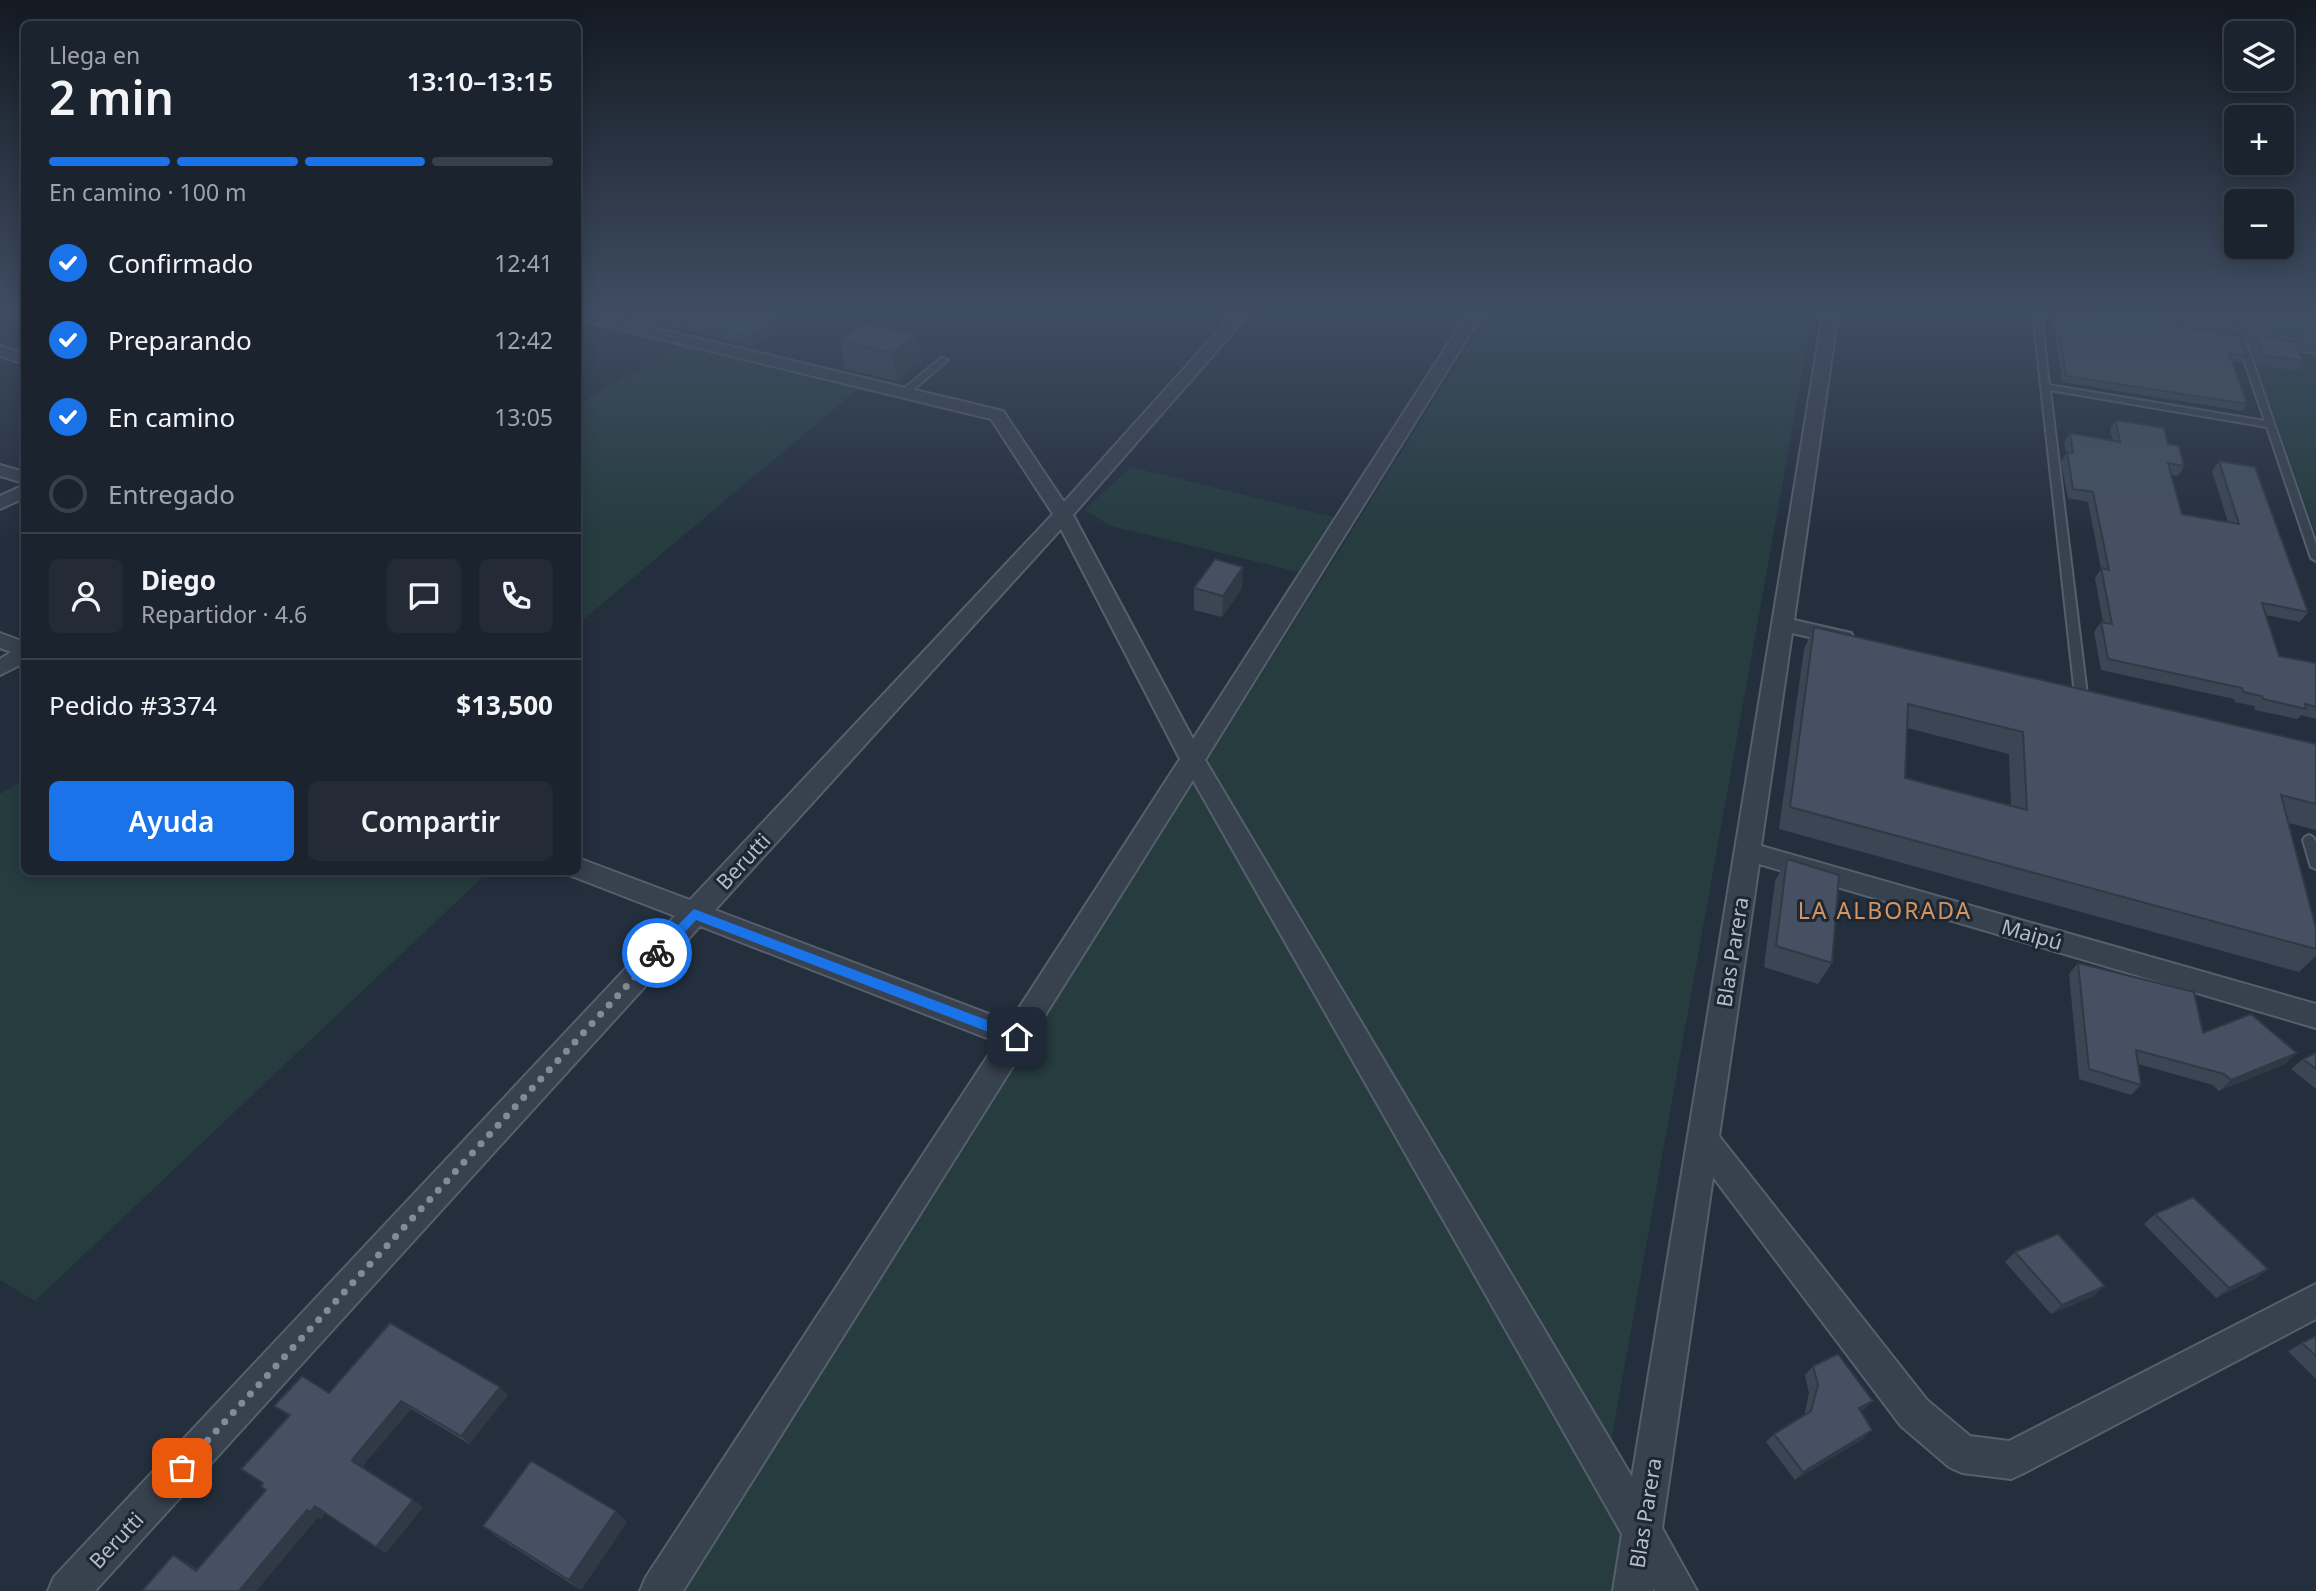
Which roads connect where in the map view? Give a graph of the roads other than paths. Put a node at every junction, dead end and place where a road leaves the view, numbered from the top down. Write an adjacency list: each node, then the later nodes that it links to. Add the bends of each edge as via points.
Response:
1 (880, 387): 9 (street)
2 (911, 387): 9 (lane)
3 (1175, 387): 15 (street, Berutti)
4 (1428, 387): 26 (street)
5 (1820, 387): 17 (street, Blas Parera)
6 (2046, 387): 24 (lane)
7 (2047, 387): 10 (lane)
8 (2258, 387): 10 (lane)
9 (904, 393): 15 (street, via 997,415)
10 (2270, 425): 16 (lane)
11 (0, 470): 12 (street)
12 (21, 477)
13 (21, 492): 14 (street)
14 (0, 503)
15 (1063, 515): 26 (street); 31 (street, Berutti)
16 (2316, 558)
17 (1783, 624): 19 (street); 28 (street, Blas Parera)
18 (0, 640): 20 (street)
19 (1864, 643)
20 (21, 650)
21 (21, 654): 22 (street)
22 (0, 668)
23 (2054, 688): 24 (street)
24 (2081, 695): 25 (street)
25 (2107, 701)
26 (1193, 760): 33 (street); 36 (street)
27 (2309, 840): 29 (lane)
28 (1747, 851): 32 (street, Maipú); 34 (street, Blas Parera)
29 (2316, 864)
30 (581, 869): 31 (street)
31 (694, 914): 33 (street); 37 (street, Berutti)
32 (2316, 1016)
33 (1017, 1037): 38 (street)
34 (1703, 1139): 35 (street, via 1914,1413 1962,1454 2011,1460); 36 (street, Blas Parera)
35 (2316, 1301)
36 (1642, 1533): 39 (street, Blas Parera); 40 (street)
37 (68, 1591)
38 (660, 1591)
39 (1633, 1591)
40 (1677, 1591)

